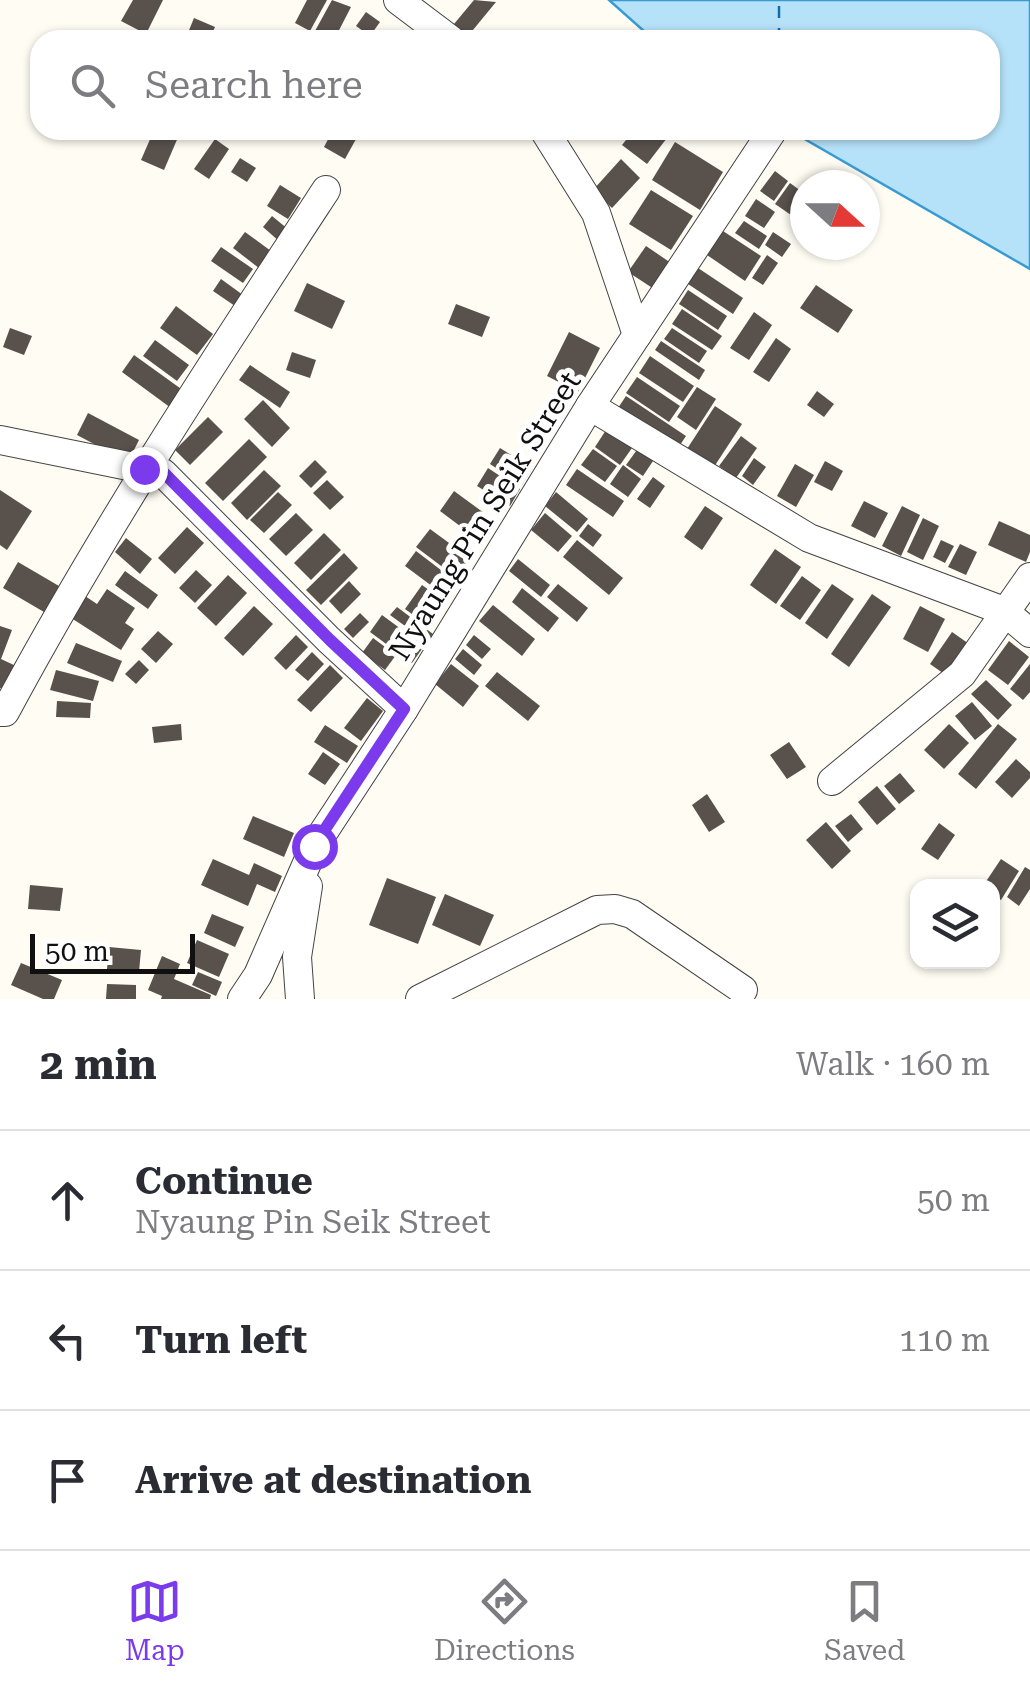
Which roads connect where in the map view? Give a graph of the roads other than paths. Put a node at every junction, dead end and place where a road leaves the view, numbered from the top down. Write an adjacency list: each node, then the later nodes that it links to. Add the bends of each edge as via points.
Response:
1 (398, 0): 2 (street)
2 (438, 30)
3 (550, 140): 6 (street, via 596,213)
4 (767, 140): 6 (street, Nyaung Pin Seik Street)
5 (326, 190): 9 (street)
6 (637, 334): 7 (street, Nyaung Pin Seik Street)
7 (590, 406): 11 (street, via 809,538); 13 (street, Nyaung Pin Seik Street)
8 (0, 440): 9 (street)
9 (144, 469): 13 (street, via 163,472); 14 (street)
10 (1030, 578): 11 (street)
11 (1004, 611): 12 (street); 15 (street, via 962,674)
12 (1030, 633)
13 (404, 709): 16 (street, Nyaung Pin Seik Street)
14 (0, 712)
15 (832, 780)
16 (314, 846): 18 (street, Nyaung Pin Seik Street); 19 (street, via 298,957)
17 (743, 990): 20 (street, via 615,908 597,910)
18 (242, 999)
19 (300, 999)
20 (420, 999)

